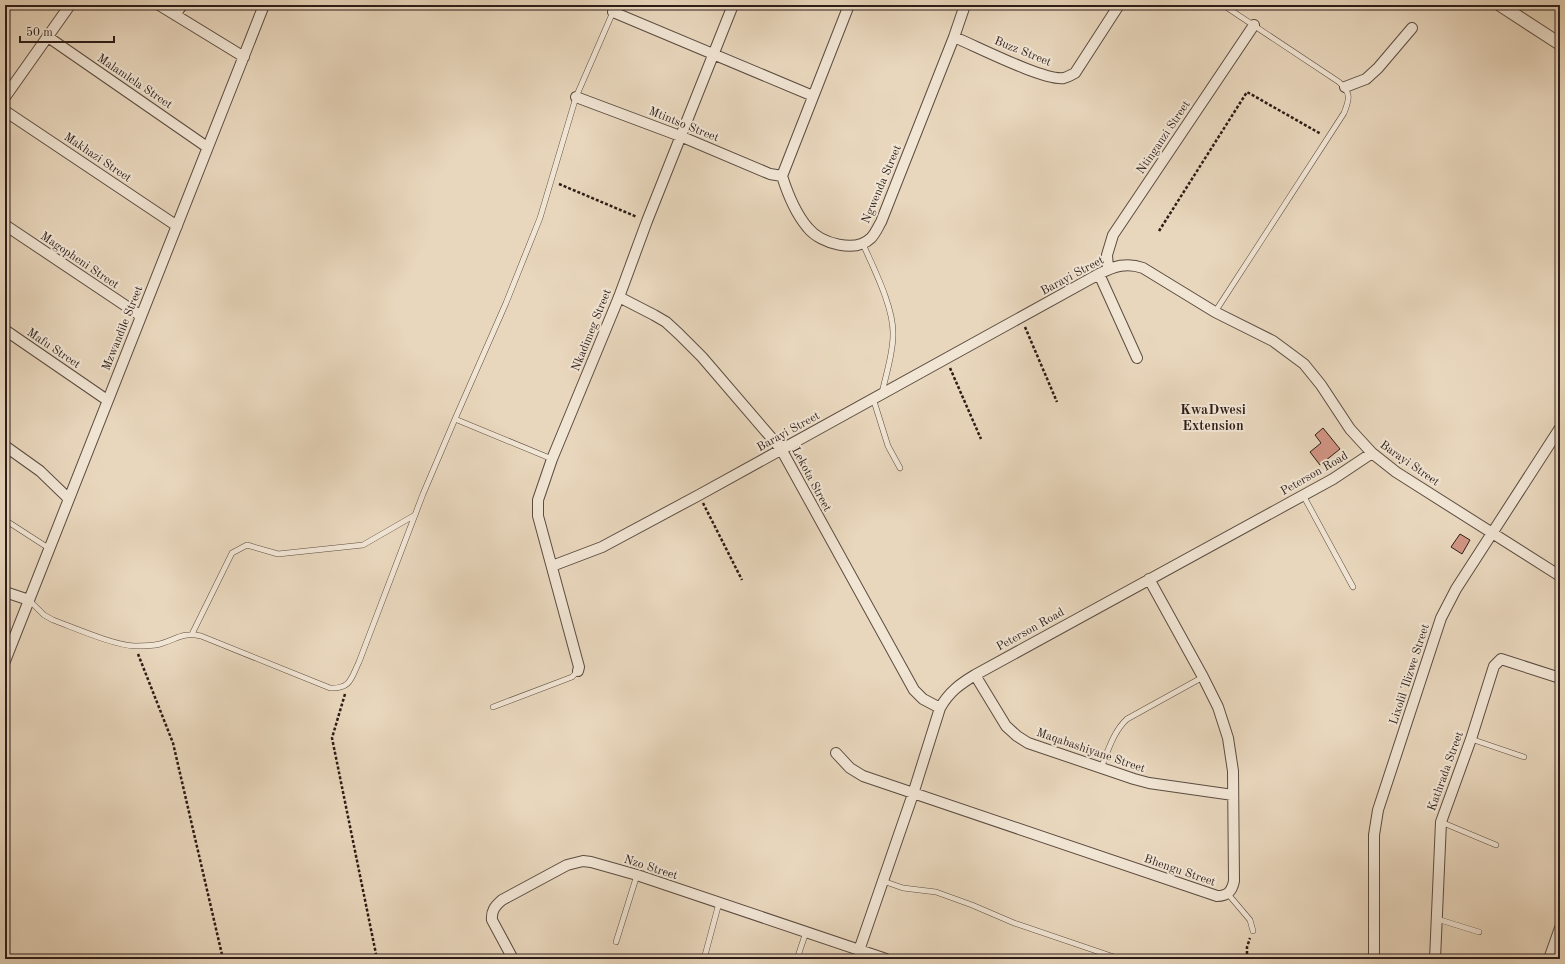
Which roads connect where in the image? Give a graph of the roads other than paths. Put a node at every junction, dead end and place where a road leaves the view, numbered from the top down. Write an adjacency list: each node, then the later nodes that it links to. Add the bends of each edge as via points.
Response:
1 (70, 5): 16 (street)
2 (159, 5): 12 (street)
3 (182, 5): 12 (street)
4 (264, 5): 19 (street, Mzwandile Street)
5 (733, 5): 18 (street, Nkadimeg Street)
6 (849, 5): 22 (street)
7 (965, 5): 15 (street, Ngwenda Street)
8 (1223, 5): 13 (lane)
9 (1500, 5): 17 (street)
10 (1117, 6): 15 (street, Buzz Street, via 1075,73 1063,78 1046,76)
11 (615, 8): 18 (street); 24 (lane)
12 (175, 15): 19 (street)
13 (1254, 25): 21 (lane); 32 (street, Ntinganzi Street, via 1113,235)
14 (1412, 28): 21 (street, via 1366,79)
15 (954, 37): 31 (street, Ngwenda Street, via 881,222 872,237)
16 (48, 38): 20 (street); 27 (street, Malamlela Street)
17 (1560, 44)
18 (713, 53): 22 (street); 26 (street, Nkadimeg Street)
19 (244, 57): 27 (street, Mzwandile Street)
20 (9, 85): 23 (street)
21 (1345, 87): 34 (lane, via 1349,99 1344,113)
22 (813, 96): 28 (street)
23 (5, 97)
24 (576, 97): 26 (street, Mtintso Street); 40 (lane, via 540,218)
25 (5, 110): 30 (street, Makhazi Street)
26 (680, 136): 28 (street, Mtintso Street, via 770,174); 33 (street, Nkadimeg Street)
27 (207, 146): 30 (street, Mzwandile Street)
28 (782, 176): 31 (street, via 790,199 809,230 822,239 839,245)
29 (5, 225): 35 (street, Magopheni Street)
30 (177, 226): 35 (street, Mzwandile Street)
31 (863, 244): 38 (lane, via 885,298 892,324 892,346)
32 (1104, 272): 34 (street, Barayi Street, via 1124,264 1135,265); 37 (street); 38 (street, Barayi Street)
33 (619, 297): 43 (street, Lekota Street, via 666,322 679,334); 45 (street, Nkadimeg Street)
34 (1214, 312): 44 (street, Barayi Street, via 1273,341 1304,364 1350,429)
35 (141, 316): 39 (street, Mzwandile Street)
36 (5, 330): 39 (street, Mafu Street)
37 (1137, 358)
38 (878, 395): 43 (street, Barayi Street); 46 (lane, via 888,446)
39 (107, 400): 48 (street, Mzwandile Street)
40 (454, 419): 45 (lane); 49 (lane)
41 (1560, 428): 51 (street, Lixolil 'Ilizwe Street)
42 (5, 446): 48 (street, via 40,471)
43 (781, 449): 53 (street, Barayi Street, via 602,547); 66 (street, Lekota Street, via 914,690 923,699)
44 (1372, 453): 47 (street, Peterson Road); 51 (street, Barayi Street, via 1396,472)
45 (552, 459): 53 (street, Nkadimeg Street, via 537,508)
46 (900, 468)
47 (1303, 495): 55 (street, Peterson Road); 56 (lane)
48 (69, 499): 52 (street, Mzwandile Street)
49 (415, 515): 59 (lane, via 363,545 278,554 247,545 232,553); 59 (lane, via 359,662 347,685 342,688 330,688)
50 (5, 520): 52 (lane)
51 (1492, 534): 54 (street, Barayi Street); 91 (street, Lixolil 'Ilizwe Street, via 1456,589 1441,618 1378,810 1374,835)
52 (50, 549): 58 (street, Mzwandile Street)
53 (552, 566): 61 (street, Nkadimeg Street, via 579,666)
54 (1560, 576)
55 (1149, 579): 62 (street, Peterson Road); 63 (street, Bhengu Street)
56 (1353, 587)
57 (5, 592): 58 (street)
58 (29, 600): 59 (lane, via 53,620 118,643 135,646 160,644); 60 (street, Mzwandile Street)
59 (192, 634)
60 (5, 661)
61 (578, 671): 65 (lane, via 572,678)
62 (975, 675): 66 (street, Peterson Road, via 956,687); 70 (street, Maqabashiyane Street, via 1006,726 1017,736 1028,743)
63 (1203, 677): 70 (lane, via 1120,725); 72 (street, Bhengu Street, via 1218,707 1228,738 1232,755)
64 (1560, 678): 67 (street, Kathrada Street, via 1501,659 1494,666)
65 (493, 707)
66 (940, 708): 71 (street, Peterson Road)
67 (1471, 739): 69 (lane); 73 (street, Kathrada Street)
68 (836, 753): 71 (street, Bhengu Street, via 856,773)
69 (1524, 757)
70 (1101, 768): 72 (street, Maqabashiyane Street, via 1149,783)
71 (913, 794): 76 (street, Peterson Road); 77 (street, Bhengu Street, via 1217,896)
72 (1233, 795): 77 (street, Bhengu Street, via 1234,881)
73 (1441, 822): 74 (lane); 79 (street, Kathrada Street)
74 (1496, 845)
75 (637, 875): 78 (street, Nzo Street); 84 (lane); 86 (street, Nzo Street, via 591,862 575,863 502,900 494,909 492,920)
76 (882, 881): 85 (street, Peterson Road); 90 (lane, via 904,888 936,892 1014,923)
77 (1228, 894): 81 (lane, via 1250,920)
78 (719, 903): 82 (street, Nzo Street); 87 (lane)
79 (1437, 919): 83 (lane); 92 (street, Kathrada Street)
80 (1560, 928): 93 (street)
81 (1253, 931)
82 (806, 932): 85 (street, Nzo Street); 88 (lane)
83 (1479, 932)
84 (616, 942)
85 (858, 954): 89 (street, Nzo Street)
86 (512, 959)
87 (704, 959)
88 (797, 959)
89 (886, 959)
90 (1120, 959)
91 (1374, 959)
92 (1435, 959)
93 (1550, 959)

